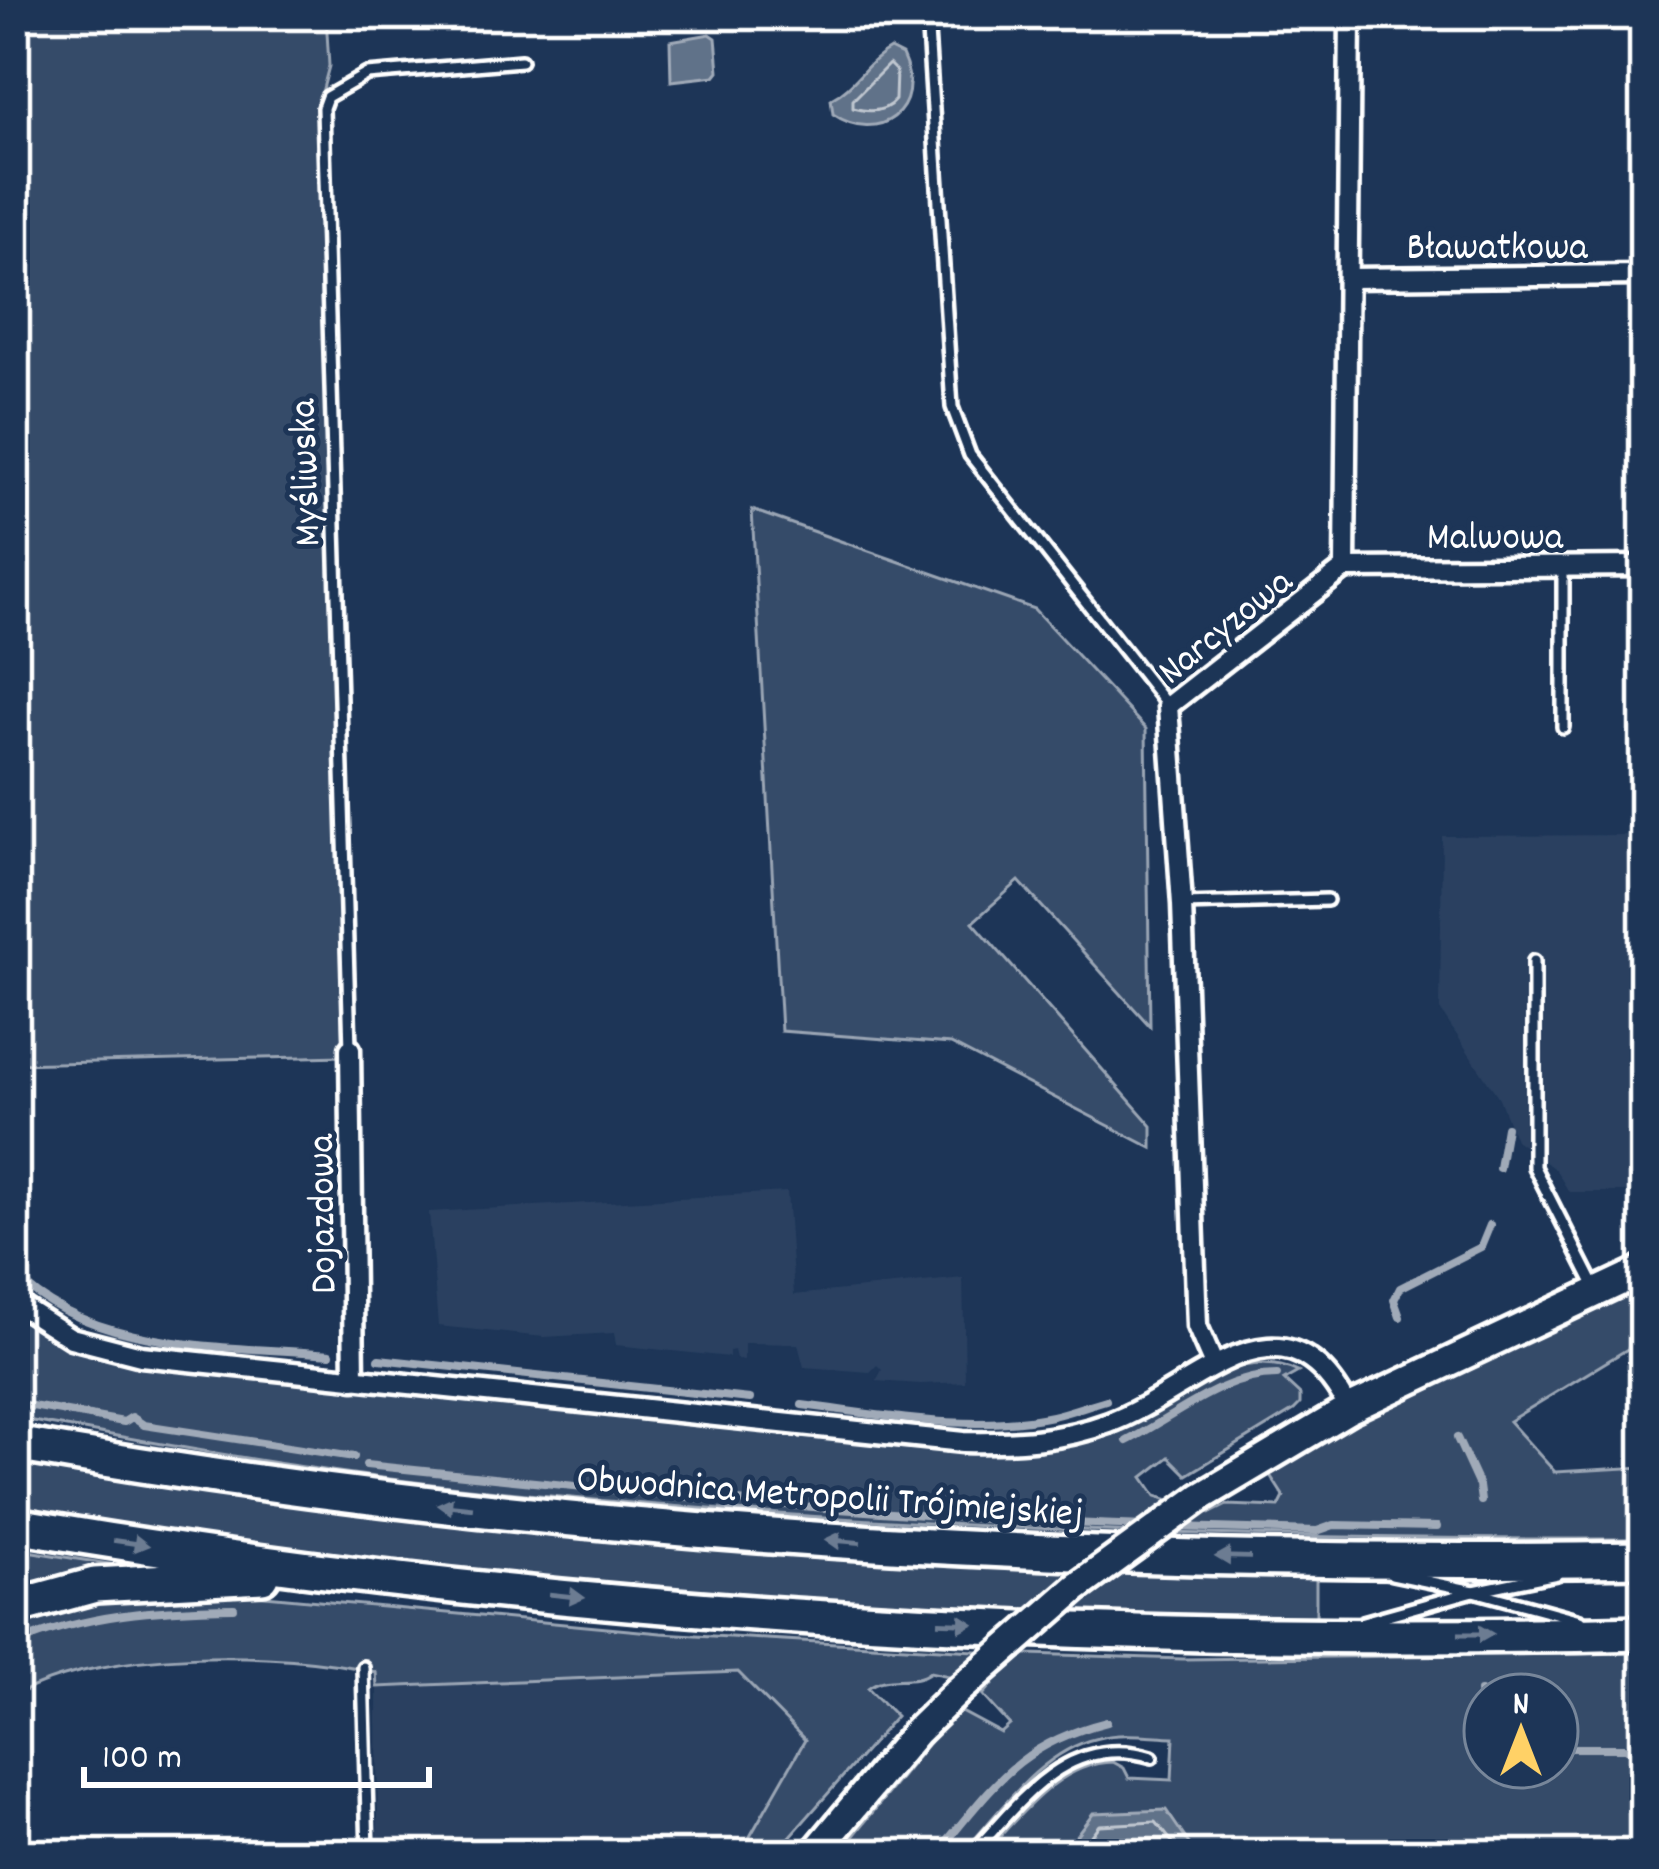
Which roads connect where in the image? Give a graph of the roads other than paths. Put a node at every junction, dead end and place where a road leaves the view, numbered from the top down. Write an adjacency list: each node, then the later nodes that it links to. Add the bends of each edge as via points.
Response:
1 (927, 15): 9 (lane, via 952,406 970,454)
2 (1350, 15): 5 (street, Narcyzowa)
3 (521, 61): 14 (lane, Myśliwska, via 367,74 327,97 323,108)
4 (1644, 275): 5 (street, Bławatkowa)
5 (1350, 278): 8 (street, Narcyzowa)
6 (1644, 566): 7 (street, Malwowa)
7 (1563, 567): 8 (street, Malwowa); 10 (lane)
8 (1346, 568): 9 (street, Narcyzowa)
9 (1168, 706): 12 (street, Narcyzowa)
10 (1563, 727)
11 (1327, 900): 12 (lane)
12 (1182, 904): 18 (street, Narcyzowa, via 1197,1326)
13 (1534, 961): 16 (lane, via 1534,1167)
14 (350, 1049): 19 (street, Dojazdowa)
15 (1644, 1270): 16 (main road)
16 (1597, 1292): 20 (main road)
17 (15, 1302): 19 (street, via 71,1338 141,1356)
18 (1214, 1365): 19 (street, via 1112,1422 1030,1443); 20 (street, via 1277,1347 1310,1357)
19 (354, 1378)
20 (1349, 1409): 33 (main road, bridge, via 1201,1497 1076,1588 916,1732)
21 (15, 1444): 23 (highway, Obwodnica Metropolii Trójmiejskiej, one-way to 21, via 880,1544 586,1520)
22 (15, 1525): 25 (highway, one-way to 25)
23 (1317, 1558): 24 (highway, Obwodnica Metropolii Trójmiejskiej); 26 (lane)
24 (1635, 1559): 26 (lane)
25 (325, 1570): 27 (highway, via 94,1585); 29 (highway, one-way to 29, via 833,1618)
26 (1474, 1591): 28 (lane); 29 (lane)
27 (15, 1606)
28 (1635, 1633): 29 (highway, one-way to 28)
29 (1316, 1634)
30 (363, 1667): 32 (lane)
31 (1152, 1757): 34 (lane, via 1106,1749 1061,1767)
32 (368, 1854)
33 (814, 1854)
34 (972, 1854)

